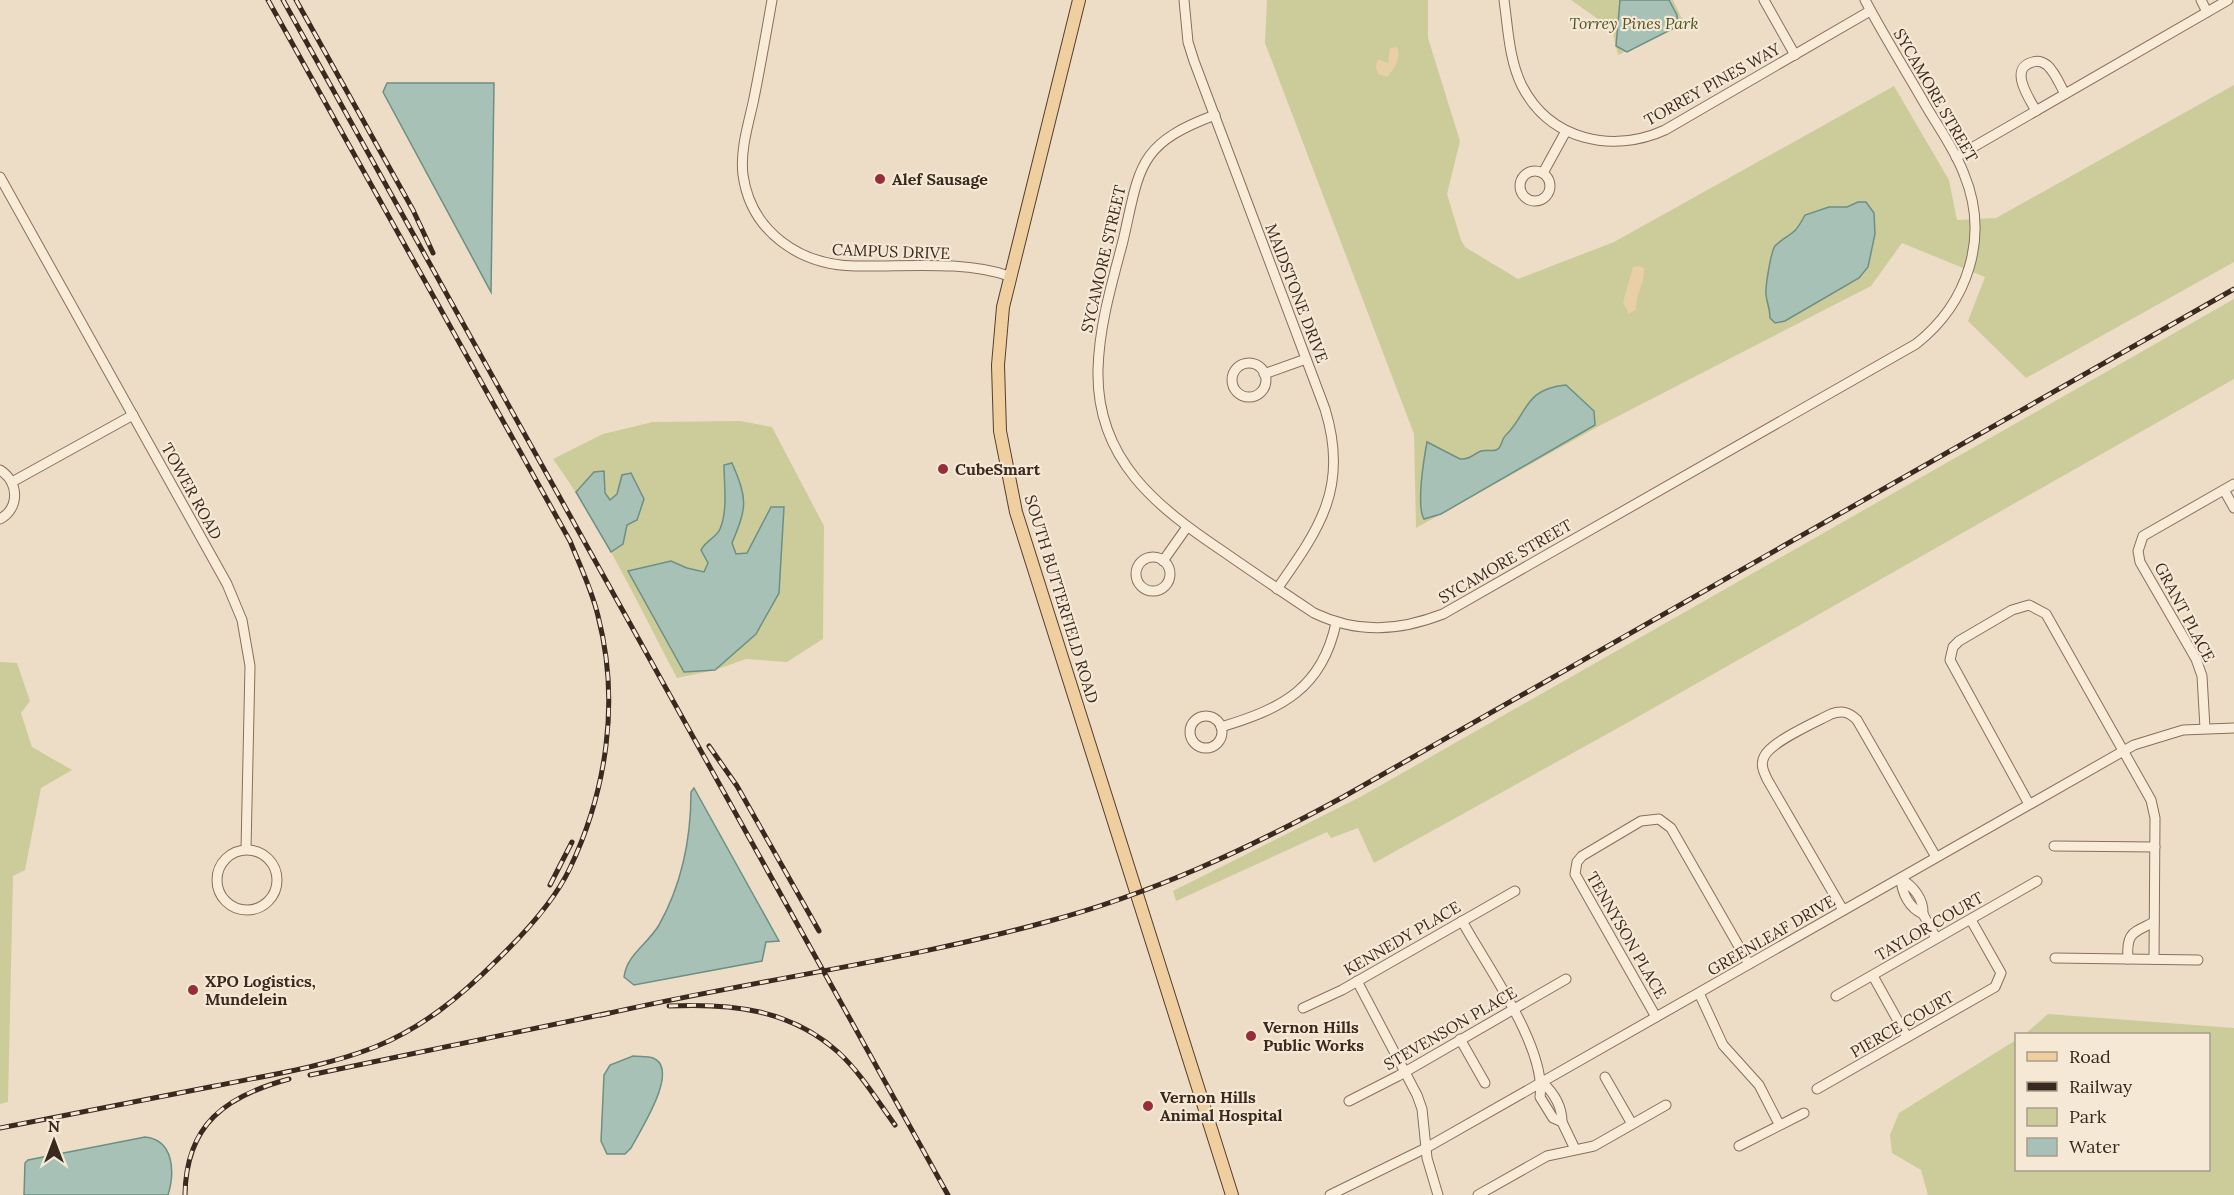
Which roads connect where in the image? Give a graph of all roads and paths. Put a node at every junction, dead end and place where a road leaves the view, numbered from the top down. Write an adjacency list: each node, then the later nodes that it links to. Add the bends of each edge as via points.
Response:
1 (772, 0): 19 (street, CAMPUS DRIVE, via 743,164 748,195 770,232 795,252 821,263 981,268)
2 (1079, 0): 19 (main road, SOUTH BUTTERFIELD ROAD)
3 (1184, 0): 14 (street, MAIDSTONE DRIVE, via 1188,42)
4 (1504, 0): 15 (street, TORREY PINES WAY, via 1514,63 1522,85 1534,104)
5 (1764, 0): 11 (street)
6 (1865, 0): 9 (street, SYCAMORE STREET)
7 (2201, 0): 10 (street)
8 (2228, 0): 10 (street)
9 (1870, 11): 11 (street, TORREY PINES WAY); 16 (street, SYCAMORE STREET)
10 (2207, 12): 12 (street)
11 (1795, 55): 15 (street, TORREY PINES WAY, via 1650,137 1620,143)
12 (2066, 93): 13 (street); 13 (street, via 2046,64 2027,64 2021,77)
13 (2036, 111): 16 (street)
14 (1215, 115): 20 (street, MAIDSTONE DRIVE); 29 (street, SYCAMORE STREET, via 1170,135 1146,160 1138,177 1099,344 1101,401 1116,447 1143,489)
15 (1566, 131): 17 (street)
16 (1956, 157): 32 (street, SYCAMORE STREET, via 1974,205 1976,239 1971,263 1954,303 1916,344 1443,614 1399,628)
17 (1543, 173)
18 (0, 177): 22 (street, TOWER ROAD)
19 (1009, 276): 78 (main road, SOUTH BUTTERFIELD ROAD, via 998,383 1000,431 1010,486)
20 (1306, 359): 21 (street); 31 (street, MAIDSTONE DRIVE, via 1331,429 1334,473 1323,517)
21 (1264, 374)
22 (133, 415): 24 (street); 40 (street, TOWER ROAD, via 227,584 242,620 250,666)
23 (0, 470): 24 (street)
24 (12, 482): 28 (street, via 14,501)
25 (2234, 484): 26 (street, GRANT PLACE)
26 (2224, 490): 27 (street); 34 (street, GRANT PLACE, via 2143,536 2139,542 2138,556 2199,668 2206,701)
27 (2234, 508)
28 (0, 519)
29 (1187, 527): 30 (street); 31 (street, SYCAMORE STREET)
30 (1163, 561)
31 (1277, 589): 32 (street, SYCAMORE STREET)
32 (1336, 623): 33 (street, via 1327,653 1305,687 1270,711)
33 (1221, 727)
34 (2205, 728): 35 (street, GREENLEAF DRIVE); 36 (street, GREENLEAF DRIVE, via 2168,733)
35 (2234, 728)
36 (2124, 750): 37 (street, GREENLEAF DRIVE); 37 (street, via 2041,609 2024,605 1956,644 1950,660); 39 (street, via 2151,800)
37 (2029, 804): 41 (street, GREENLEAF DRIVE)
38 (2054, 846): 39 (street)
39 (2155, 847): 48 (street)
40 (246, 849): 40 (street, via 223,861 216,884 228,904 247,910 267,902 277,883 271,862 261,853)
41 (1936, 857): 42 (street, GREENLEAF DRIVE); 45 (street, via 1857,720 1838,712 1772,747 1764,757 1763,770)
42 (1901, 879): 45 (street, GREENLEAF DRIVE); 49 (street, via 1914,910 1923,914)
43 (2037, 881): 46 (street, TAYLOR COURT)
44 (1515, 891): 47 (street, KENNEDY PLACE)
45 (1843, 910): 54 (street, GREENLEAF DRIVE)
46 (1971, 920): 49 (street, TAYLOR COURT); 63 (street, PIERCE COURT, via 2001,973 2000,982)
47 (1462, 921): 57 (street, KENNEDY PLACE); 61 (street)
48 (2154, 922): 51 (street, via 2132,933 2127,940); 52 (street)
49 (1936, 938): 55 (street, TAYLOR COURT)
50 (2055, 958): 51 (street)
51 (2128, 959): 52 (street)
52 (2154, 959): 53 (street)
53 (2198, 960)
54 (1749, 964): 58 (street, GREENLEAF DRIVE); 62 (street, TENNYSON PLACE, via 1668,825 1651,818 1641,821 1582,856 1575,868 1576,879)
55 (1873, 976): 59 (street, TAYLOR COURT); 63 (street)
56 (1566, 979): 61 (street, STEVENSON PLACE)
57 (1357, 981): 60 (street, KENNEDY PLACE); 65 (street)
58 (1699, 993): 62 (street, GREENLEAF DRIVE); 74 (street, via 1724,1045 1759,1085)
59 (1836, 996)
60 (1303, 1008)
61 (1512, 1010): 64 (street, STEVENSON PLACE); 67 (street, via 1529,1041)
62 (1656, 1017): 67 (street, GREENLEAF DRIVE)
63 (1907, 1037): 69 (street, PIERCE COURT)
64 (1460, 1040): 65 (street, STEVENSON PLACE); 68 (street)
65 (1405, 1072): 70 (street, STEVENSON PLACE); 76 (street, via 1422,1109)
66 (1605, 1077): 73 (street)
67 (1542, 1082): 76 (street, GREENLEAF DRIVE); 77 (street, via 1540,1097 1553,1118 1562,1122)
68 (1485, 1083)
69 (1817, 1089)
70 (1348, 1101)
71 (1666, 1105): 73 (street)
72 (1804, 1113): 74 (street)
73 (1632, 1124): 77 (street, via 1594,1146)
74 (1779, 1124): 75 (street)
75 (1739, 1146)
76 (1426, 1148): 79 (street, GREENLEAF DRIVE); 80 (street)
77 (1575, 1149): 81 (street, via 1547,1156)
78 (1232, 1195)
79 (1330, 1195)
80 (1438, 1195)
81 (1478, 1195)

